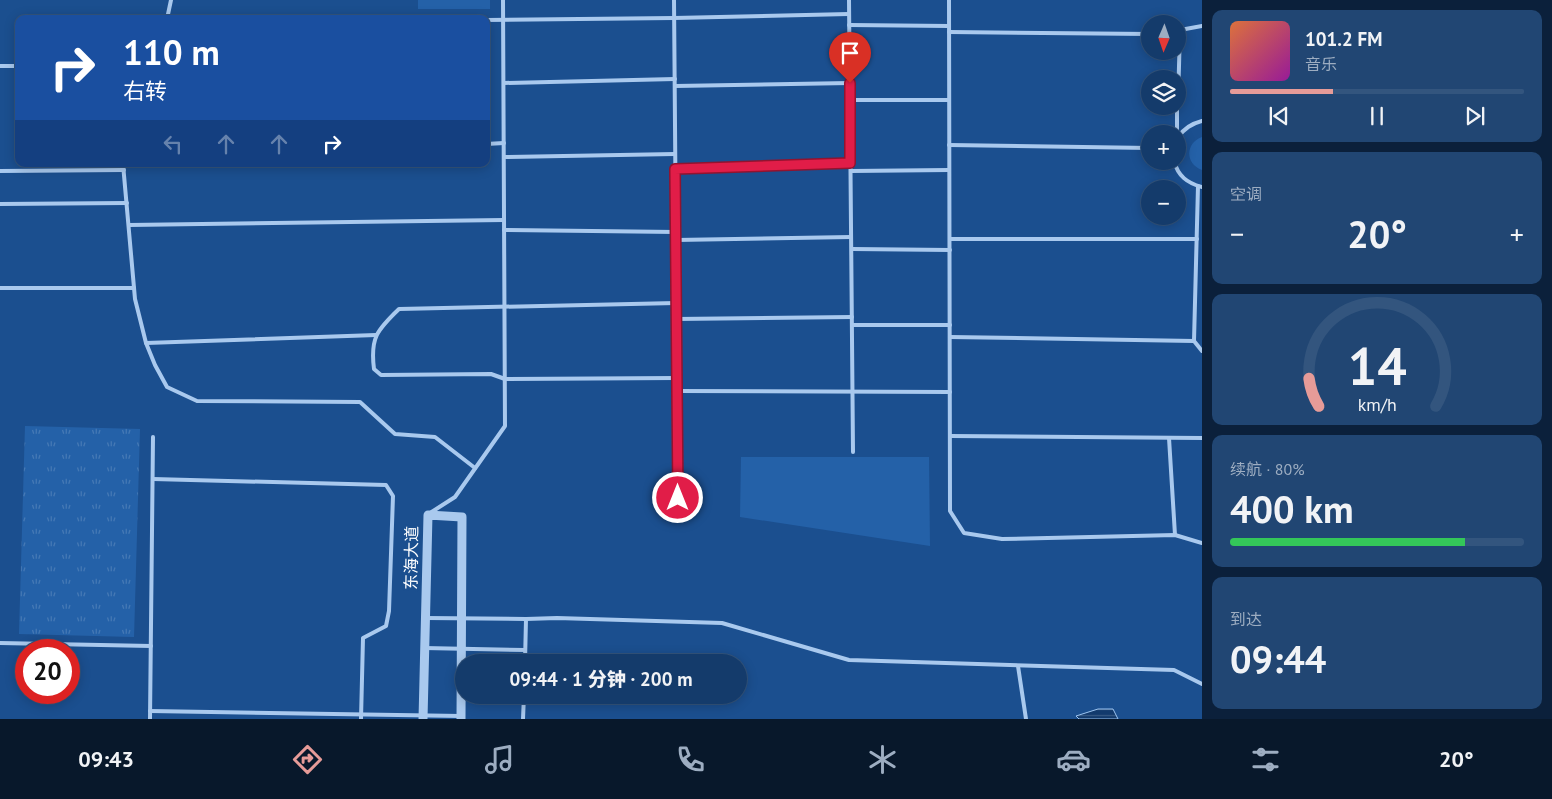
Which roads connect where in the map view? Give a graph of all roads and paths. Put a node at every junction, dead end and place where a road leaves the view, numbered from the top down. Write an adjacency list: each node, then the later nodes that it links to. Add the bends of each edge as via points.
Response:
1 (171, 0): 7 (lane)
2 (503, 0): 10 (lane)
3 (674, 0): 8 (lane)
4 (849, 0): 6 (lane)
5 (949, 0): 12 (lane)
6 (849, 14): 8 (lane); 11 (lane)
7 (168, 15)
8 (674, 18): 10 (lane); 19 (lane)
9 (490, 20): 10 (lane)
10 (503, 20): 20 (lane)
11 (849, 25): 12 (lane); 21 (lane)
12 (949, 26): 15 (lane)
13 (1202, 26): 14 (lane)
14 (1186, 29)
15 (949, 32): 16 (lane); 24 (lane)
16 (1141, 34)
17 (0, 66): 18 (lane)
18 (15, 66)
19 (675, 79): 20 (lane); 22 (lane)
20 (504, 83): 27 (lane)
21 (850, 83): 22 (lane); 23 (lane)
22 (675, 86): 31 (lane)
23 (850, 100): 24 (lane); 33 (lane)
24 (949, 100): 29 (lane)
25 (1202, 121): 26 (lane)
26 (1186, 128)
27 (504, 143): 28 (lane); 32 (lane)
28 (490, 144)
29 (949, 145): 30 (lane); 36 (lane)
30 (1141, 148)
31 (675, 154): 32 (lane); 34 (lane)
32 (504, 158): 43 (lane)
33 (850, 163): 34 (lane); 39 (lane)
34 (675, 169): 46 (lane)
35 (124, 170): 38 (lane); 41 (lane)
36 (949, 170): 39 (lane); 48 (lane)
37 (1176, 170): 40 (lane, via 1192,185)
38 (0, 171)
39 (851, 171): 47 (lane)
40 (1200, 186): 49 (lane)
41 (127, 203): 42 (lane); 44 (lane)
42 (0, 204)
43 (504, 220): 44 (lane); 45 (lane)
44 (128, 225): 56 (lane)
45 (504, 230): 46 (lane); 58 (lane)
46 (676, 232): 50 (lane)
47 (852, 237): 50 (lane); 51 (lane)
48 (950, 239): 49 (lane); 52 (lane)
49 (1197, 239): 53 (lane)
50 (676, 240): 57 (lane)
51 (852, 249): 52 (lane); 59 (lane)
52 (950, 250): 62 (lane)
53 (1196, 252): 54 (lane); 65 (lane)
54 (1202, 252)
55 (0, 288): 56 (lane)
56 (134, 288): 66 (lane)
57 (676, 303): 58 (lane); 60 (lane)
58 (505, 307): 63 (lane, via 399,309); 69 (lane)
59 (852, 317): 60 (lane); 61 (lane)
60 (676, 319): 68 (lane)
61 (852, 325): 62 (lane); 71 (lane)
62 (950, 325): 64 (lane)
63 (376, 335): 66 (lane); 69 (lane, via 372,354 374,369 381,375 491,374)
64 (950, 337): 65 (lane); 72 (lane)
65 (1194, 341): 67 (lane)
66 (146, 343): 78 (lane, via 167,387 197,402 360,402 395,434 435,437)
67 (1202, 351)
68 (677, 378): 69 (lane); 70 (lane)
69 (505, 379): 78 (lane, via 505,426)
70 (677, 391): 71 (lane); 80 (lane)
71 (853, 392): 72 (lane); 77 (lane)
72 (950, 392): 73 (lane)
73 (950, 436): 75 (lane); 82 (lane, via 950,511 964,533 1002,538)
74 (154, 437): 79 (lane)
75 (1169, 438): 76 (lane); 82 (lane)
76 (1202, 438)
77 (854, 452)
78 (475, 468): 81 (lane, via 455,497)
79 (153, 479): 88 (lane); 97 (lane, via 386,485 392,496 389,611 386,626 363,638)
80 (678, 498)
81 (428, 514): 84 (street, 东海大道); 85 (street, 东海大道, via 462,517)
82 (1175, 535): 83 (lane)
83 (1202, 543)
84 (425, 618): 85 (lane); 89 (street, 东海大道)
85 (461, 618): 86 (lane); 90 (street, 东海大道)
86 (526, 619): 91 (lane); 93 (lane, via 722,623 849,660)
87 (0, 643): 88 (lane)
88 (151, 646): 96 (lane)
89 (424, 648): 90 (lane); 98 (street, 东海大道)
90 (461, 649): 91 (lane); 99 (street, 东海大道)
91 (525, 650): 92 (lane)
92 (525, 654)
93 (1018, 666): 94 (lane, via 1174,670); 102 (lane)
94 (1202, 684)
95 (524, 704): 101 (lane)
96 (150, 711): 97 (lane); 100 (lane)
97 (361, 717): 98 (lane)
98 (423, 717): 99 (lane)
99 (461, 717)
100 (150, 719)
101 (523, 719)
102 (1026, 719)

